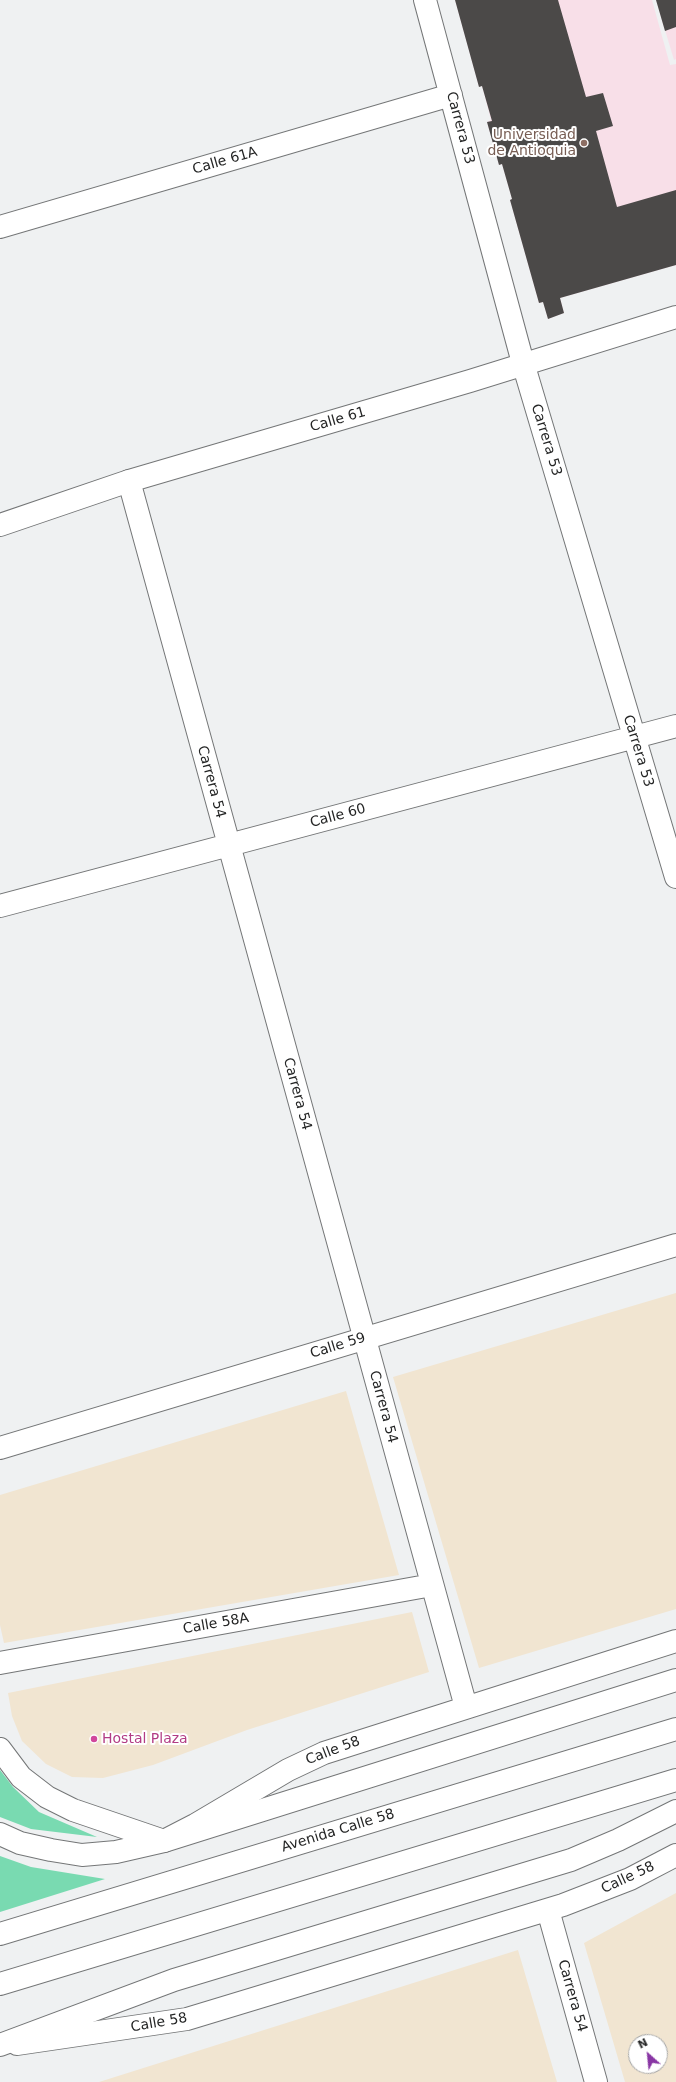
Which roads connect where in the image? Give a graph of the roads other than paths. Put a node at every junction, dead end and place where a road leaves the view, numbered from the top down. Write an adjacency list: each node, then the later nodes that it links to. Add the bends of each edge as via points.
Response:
1 (425, 0): 2 (street, Carrera 53)
2 (451, 95): 3 (street, Calle 61A); 5 (street, Carrera 53)
3 (0, 227)
4 (676, 316): 5 (street, Calle 61)
5 (523, 363): 6 (street, Calle 61); 9 (street, Carrera 53)
6 (128, 481): 7 (street, Calle 61); 10 (street, Carrera 54)
7 (0, 525)
8 (676, 726): 9 (street, Calle 60)
9 (634, 737): 10 (street, Calle 60); 11 (street, Carrera 53)
10 (229, 846): 12 (street, Calle 60); 14 (street, Carrera 54)
11 (676, 877)
12 (0, 906)
13 (676, 1245): 14 (street, Calle 59)
14 (364, 1338): 15 (street, Calle 59); 16 (street, Carrera 54)
15 (0, 1448)
16 (432, 1584): 18 (street, Calle 58A); 20 (street, Carrera 54)
17 (676, 1641): 20 (street, Calle 58)
18 (0, 1663)
19 (676, 1680): 26 (street)
20 (466, 1707): 26 (street, Calle 58, via 353,1742 305,1761)
21 (676, 1729): 29 (street, Avenida Calle 58)
22 (0, 1750): 26 (street, via 21,1777 47,1798 73,1810)
23 (676, 1780): 30 (street)
24 (676, 1811): 31 (street, via 571,1860 174,1980)
25 (0, 1834): 26 (street, Calle 58, via 20,1843 82,1855 116,1852)
26 (164, 1841)
27 (676, 1855): 28 (street, Calle 58, via 596,1894)
28 (548, 1910): 31 (street, Calle 58, via 186,2019); 32 (street, Carrera 54)
29 (0, 1934)
30 (0, 1984)
31 (0, 2047)
32 (596, 2082)

